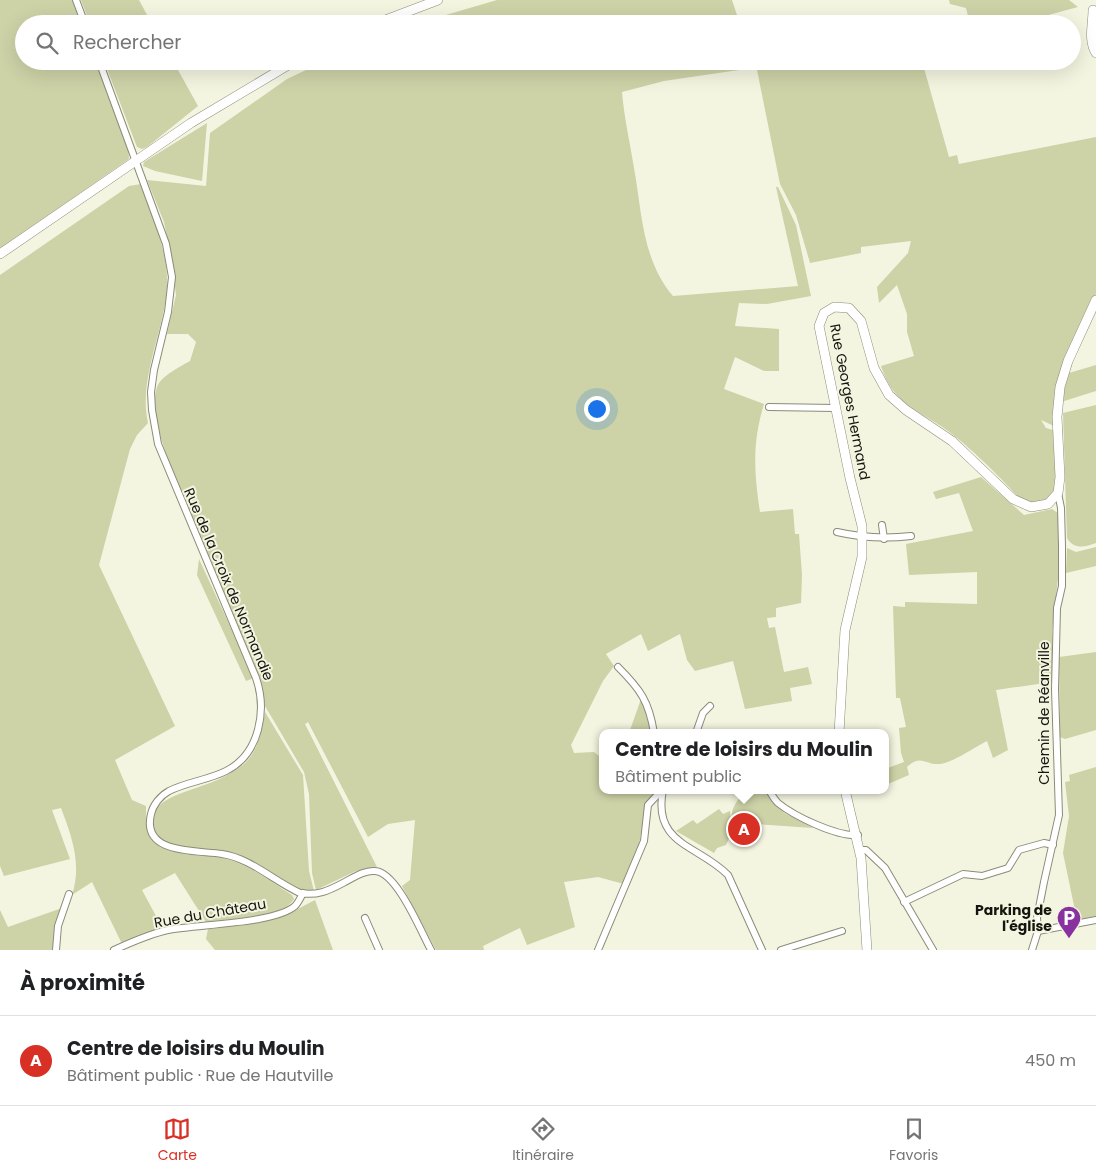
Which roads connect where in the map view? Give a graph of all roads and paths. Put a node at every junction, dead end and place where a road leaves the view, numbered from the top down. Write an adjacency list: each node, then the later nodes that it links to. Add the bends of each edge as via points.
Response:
1 (76, 0): 5 (street)
2 (438, 0): 6 (street)
3 (1090, 0): 4 (street)
4 (1094, 12): 7 (street, via 1091,36)
5 (82, 15)
6 (399, 15)
7 (1096, 53)
8 (102, 70): 10 (street)
9 (280, 70): 10 (street, via 191,123)
10 (137, 160): 11 (street); 33 (street, Rue de la Croix de Normandie, via 166,244 172,277 151,392 158,444 256,678 262,706 257,733 245,756 228,770 168,791 152,809 149,820 152,833 160,843 175,849 232,855)
11 (0, 254)
12 (1096, 300): 15 (street, via 1060,386 1056,417)
13 (769, 407): 14 (street)
14 (835, 408): 15 (street, Rue Georges Hermand, via 819,326 824,313 834,307 848,308 861,321 874,368 889,396 952,441 1013,500 1030,507 1048,504); 19 (street, Rue Georges Hermand)
15 (1058, 493): 31 (street, Chemin de Réanville, via 1062,546 1055,689 1059,815)
16 (882, 525): 20 (street)
17 (837, 532): 19 (street)
18 (911, 536): 20 (street)
19 (862, 538): 20 (street); 25 (street, Rue Georges Hermand, via 862,557 845,630)
20 (884, 539)
21 (618, 667): 23 (street, via 640,689 648,703)
22 (710, 706): 24 (street)
23 (653, 729)
24 (697, 729)
25 (839, 729)
26 (658, 794): 44 (street, via 648,805 644,841)
27 (662, 794): 45 (street, via 663,818 669,833 728,875)
28 (772, 794): 30 (street, via 776,801 796,814 839,833)
29 (846, 794): 30 (street)
30 (858, 836): 32 (street)
31 (1053, 845): 35 (street, via 1044,843 1019,850 1008,868 982,876 963,874); 39 (street, Chemin de Réanville, via 1037,918)
32 (860, 850): 35 (street, via 866,850 885,868); 47 (street)
33 (304, 893): 41 (street, Rue du Château, via 295,906 278,913 253,920 166,930); 43 (street, via 325,892 362,873 374,871 385,874 399,890)
34 (69, 894): 40 (street, via 58,926)
35 (904, 902): 48 (street)
36 (364, 918): 42 (street)
37 (1096, 920): 39 (street)
38 (842, 931): 46 (street)
39 (1038, 931): 49 (street, Chemin de Réanville)
40 (56, 950)
41 (114, 950)
42 (379, 950)
43 (431, 950)
44 (598, 950)
45 (762, 950)
46 (781, 950)
47 (867, 950)
48 (934, 950)
49 (1032, 950)

